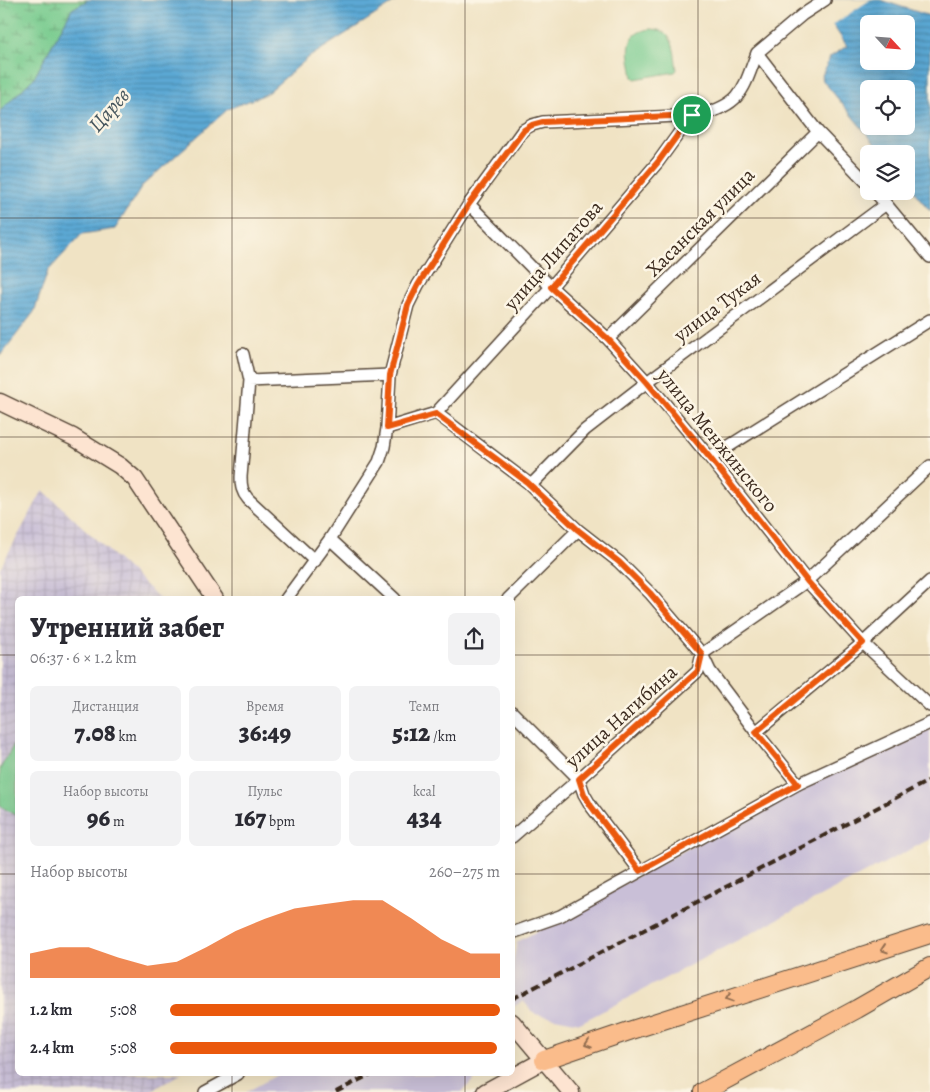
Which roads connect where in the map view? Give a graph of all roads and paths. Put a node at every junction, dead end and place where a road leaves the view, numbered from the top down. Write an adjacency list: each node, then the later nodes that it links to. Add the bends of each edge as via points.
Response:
1 (825, 0): 2 (street)
2 (757, 53): 3 (street, via 744,88 736,98 715,111); 4 (street)
3 (692, 115): 7 (street, via 537,123 524,130); 10 (street, улица Липатова, via 658,162)
4 (818, 132): 5 (street); 12 (street, Хасанская улица)
5 (860, 176)
6 (882, 200): 8 (street)
7 (469, 204): 10 (street, улица Менжинского); 14 (street, via 408,305)
8 (886, 204): 9 (street); 16 (street, улица Тукая)
9 (930, 257)
10 (551, 287): 12 (street, улица Менжинского); 18 (street, улица Липатова)
11 (930, 320): 20 (street)
12 (608, 339): 16 (street, улица Менжинского)
13 (243, 354): 15 (street)
14 (390, 375): 15 (street); 19 (street)
15 (248, 381): 25 (street, via 241,477 243,493)
16 (647, 382): 20 (street, улица Менжинского); 22 (street, улица Тукая, via 585,430)
17 (0, 402): 28 (main road, via 73,437 120,466 134,479)
18 (436, 414): 19 (street); 22 (street)
19 (387, 428): 24 (street, via 379,462)
20 (710, 458): 26 (street, улица Менжинского)
21 (930, 466): 26 (street)
22 (531, 485): 23 (street)
23 (578, 530): 31 (street); 33 (street, via 619,562 650,593)
24 (330, 540): 25 (street); 30 (street)
25 (314, 561): 29 (street)
26 (807, 581): 32 (street, улица Менжинского); 33 (street)
27 (930, 581): 32 (street)
28 (213, 596)
29 (288, 596)
30 (392, 596)
31 (511, 596)
32 (863, 643): 34 (street, улица Менжинского); 37 (street)
33 (702, 654): 37 (street, via 710,671); 38 (street, улица Нагибина, via 698,671)
34 (930, 706)
35 (515, 715): 38 (street)
36 (930, 723): 39 (street)
37 (756, 732): 39 (street)
38 (579, 779): 40 (street, улица Нагибина); 41 (street, via 591,806)
39 (798, 784): 41 (street)
40 (515, 834)
41 (640, 871): 42 (street, via 560,916)
42 (515, 932)
43 (930, 934): 46 (main road, one-way to 46)
44 (930, 966): 53 (main road)
45 (515, 1026): 46 (main road)
46 (544, 1060): 49 (main road); 52 (main road)
47 (234, 1076): 50 (street)
48 (514, 1076): 51 (main road)
49 (515, 1076)
50 (205, 1092)
51 (485, 1092)
52 (571, 1092)
53 (703, 1092)

